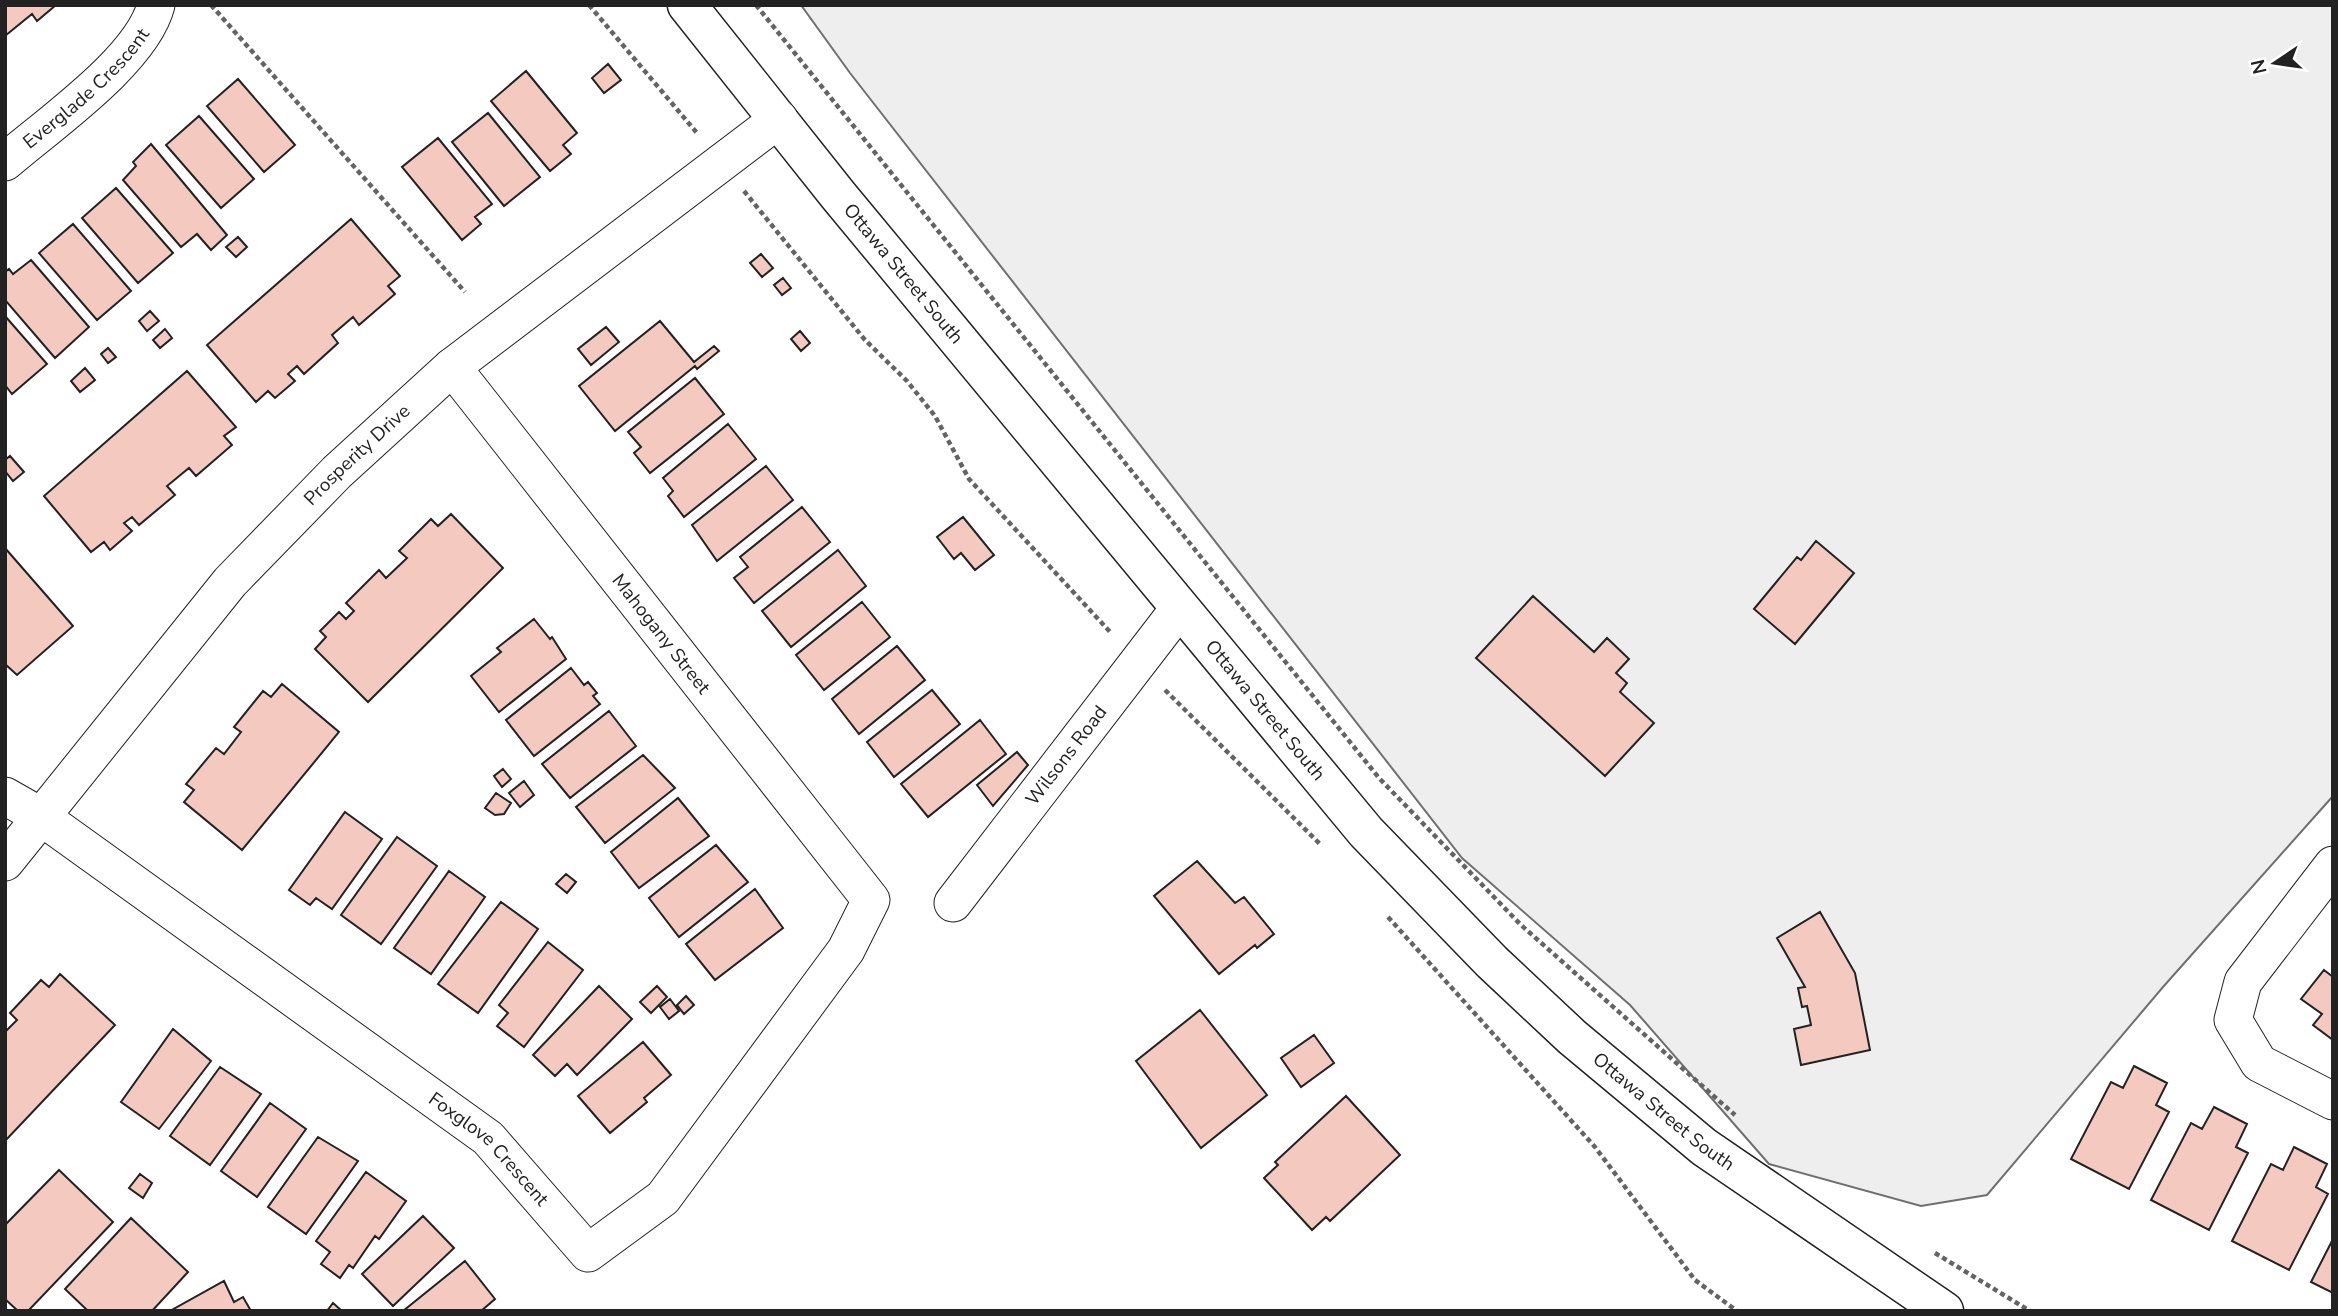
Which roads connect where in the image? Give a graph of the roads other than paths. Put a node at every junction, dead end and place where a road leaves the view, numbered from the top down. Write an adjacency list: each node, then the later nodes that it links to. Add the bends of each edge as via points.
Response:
1 (156, 5): 4 (street, Everglade Crescent, via 152,23 127,57)
2 (687, 5): 3 (main road, Ottawa Street South)
3 (779, 120): 5 (street, Prosperity Drive); 6 (main road, Ottawa Street South)
4 (5, 162)
5 (452, 367): 8 (street, Prosperity Drive, via 337,472 230,582); 11 (street, Mahogany Street)
6 (1179, 609): 12 (street, Wilsons Road); 14 (main road, Ottawa Street South, via 1366,832 1572,1037 1704,1147)
7 (5, 796): 8 (street, Foxglove Crescent)
8 (40, 816): 9 (street, Prosperity Drive); 11 (street, Foxglove Crescent, via 488,1138 588,1254 663,1198 846,950)
9 (5, 862)
10 (2333, 865): 13 (street, via 2244,982 2234,1020 2259,1063)
11 (871, 900)
12 (953, 903)
13 (2333, 1101)
14 (1944, 1311)

